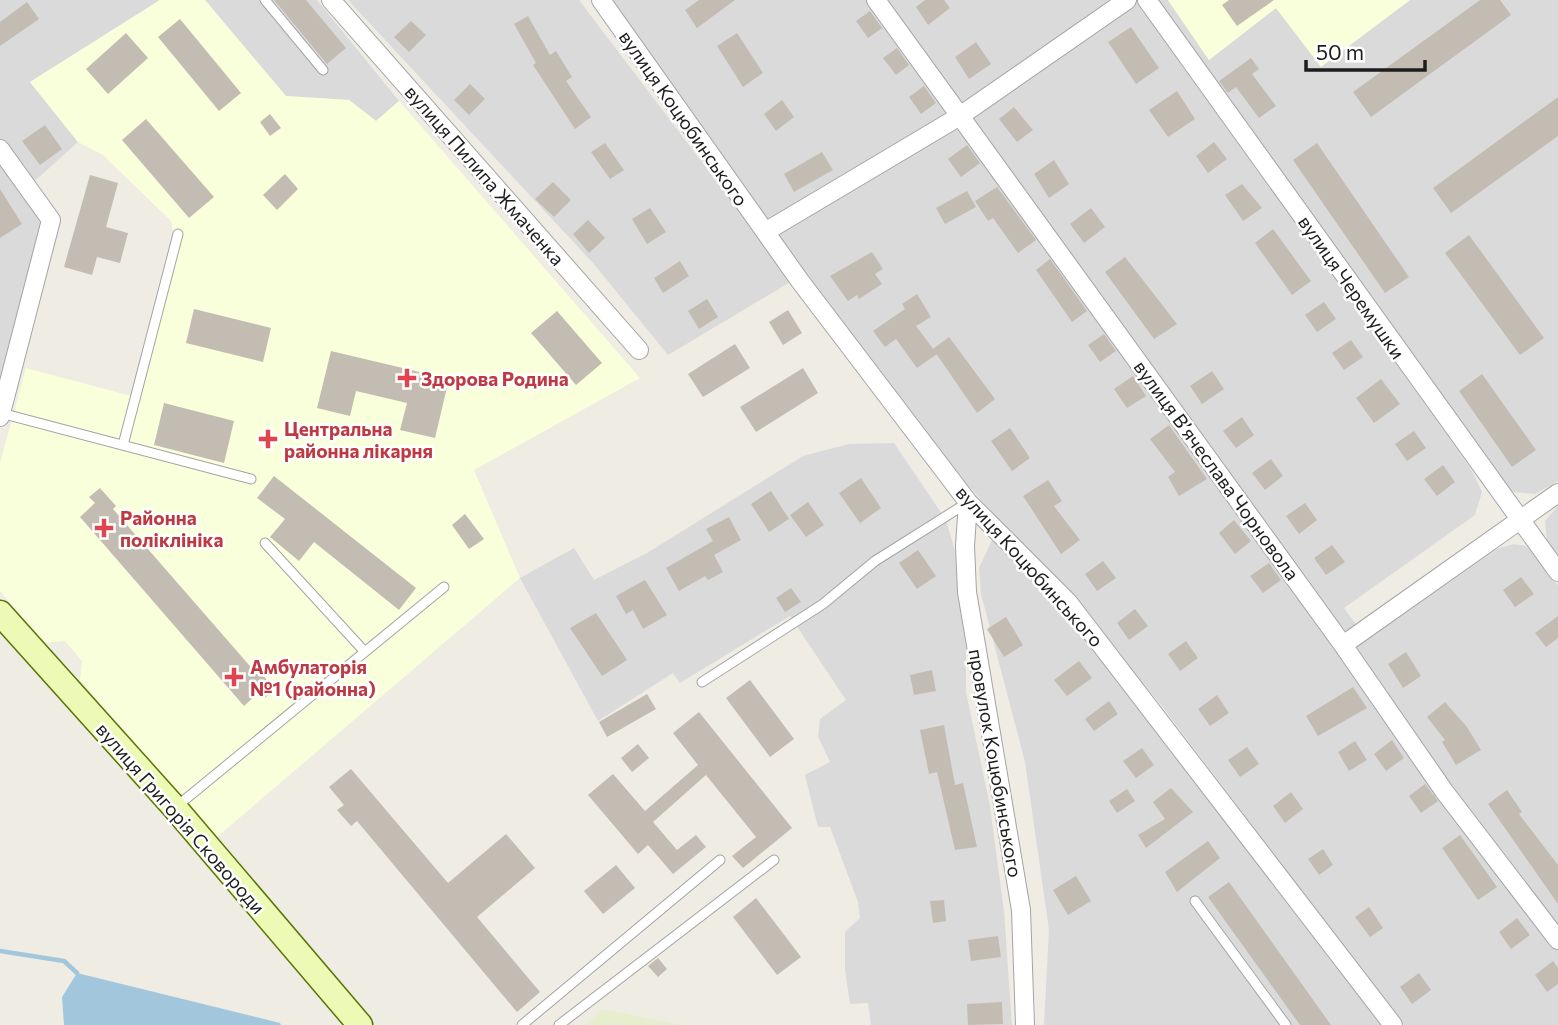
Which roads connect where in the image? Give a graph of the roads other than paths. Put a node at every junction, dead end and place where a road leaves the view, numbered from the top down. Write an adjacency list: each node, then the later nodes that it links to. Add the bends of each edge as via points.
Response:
1 (265, 0): 7 (lane)
2 (331, 0): 12 (street, вулиця Пилипа Жмаченка)
3 (601, 0): 10 (street, вулиця Коцюбинського)
4 (876, 0): 8 (street, вулиця Вʼячеслава Чорновола)
5 (1128, 0): 8 (street)
6 (1147, 0): 18 (street, вулиця Черемушки)
7 (323, 70)
8 (960, 116): 10 (street); 23 (street, вулиця Вʼячеслава Чорновола)
9 (0, 149): 13 (street, via 51,220)
10 (765, 232): 17 (street, вулиця Коцюбинського)
11 (178, 234): 14 (lane)
12 (639, 350)
13 (1, 415): 14 (lane)
14 (123, 445): 15 (lane)
15 (251, 479)
16 (1558, 493): 18 (street)
17 (968, 502): 25 (lane); 31 (street, вулиця Коцюбинського, via 1068,601); 35 (street, провулок Коцюбинського, via 967,592 1021,910)
18 (1520, 519): 20 (street, вулиця Черемушки); 23 (street)
19 (265, 543): 24 (lane)
20 (1558, 572)
21 (444, 587): 24 (lane)
22 (0, 613): 26 (street, вулиця Григорія Сковороди)
23 (1343, 645): 30 (street, вулиця Вʼячеслава Чорновола, via 1444,791)
24 (365, 652): 26 (lane)
25 (702, 682)
26 (175, 808): 32 (street, вулиця Григорія Сковороди)
27 (720, 860): 33 (lane)
28 (774, 860): 34 (lane)
29 (1195, 901): 36 (lane)
30 (1558, 940)
31 (1386, 1023)
32 (359, 1025)
33 (522, 1025)
34 (559, 1025)
35 (1025, 1025)
36 (1286, 1025)

